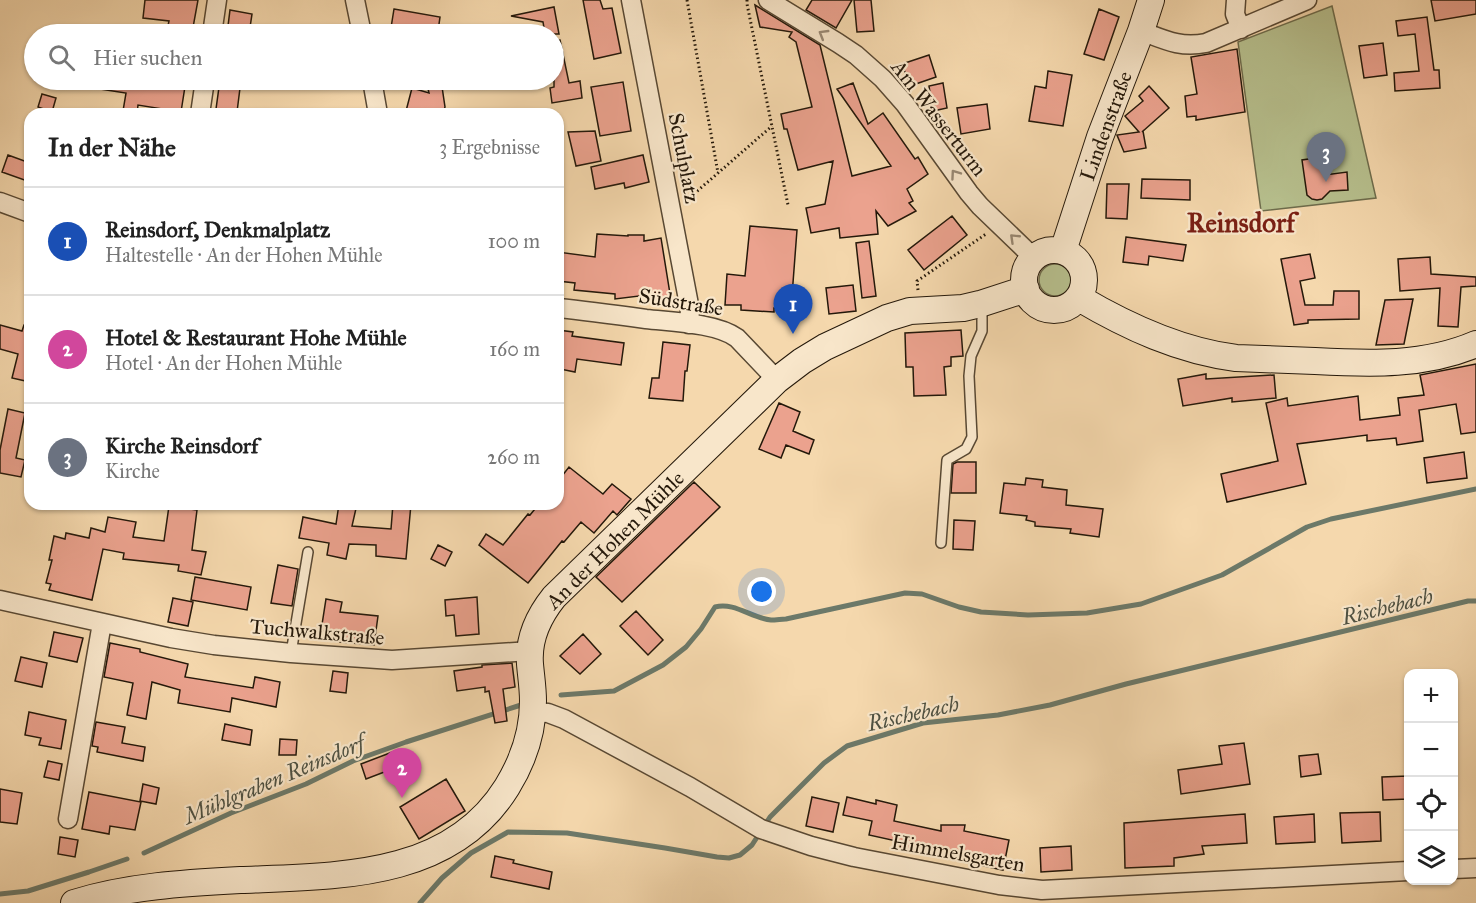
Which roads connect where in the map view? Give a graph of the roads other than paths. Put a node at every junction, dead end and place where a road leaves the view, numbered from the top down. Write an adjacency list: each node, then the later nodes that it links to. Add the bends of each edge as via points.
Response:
1 (217, 0): 8 (street)
2 (355, 0): 9 (street)
3 (631, 0): 24 (street, Schulplatz, via 690,310)
4 (768, 0): 19 (street, Am Wasserturm, one-way to 4, via 969,194 884,78 847,49)
5 (1151, 0): 11 (street, Lindenstraße)
6 (1236, 0): 10 (street, via 1235,14)
7 (1307, 0): 10 (street)
8 (213, 24)
9 (360, 24)
10 (1241, 29): 11 (street, via 1193,45 1180,45)
11 (1141, 32): 18 (street, Lindenstraße, via 1100,136)
12 (204, 90): 14 (street)
13 (374, 90): 15 (street)
14 (201, 108)
15 (377, 108)
16 (1, 207): 17 (street)
17 (24, 212)
18 (1063, 251): 19 (street, via 1048,251); 21 (street, via 1083,270)
19 (1034, 258): 20 (street, via 1025,272)
20 (1026, 289): 21 (street, via 1034,303 1055,311); 22 (street, An der Hohen Mühle)
21 (1079, 298): 25 (street, via 1172,342 1236,358 1380,364 1449,354)
22 (980, 304): 26 (street, An der Hohen Mühle, via 887,318 825,347); 27 (lane, via 982,331 971,356 969,376 972,437 966,449 947,460)
23 (564, 309): 24 (street, Südstraße)
24 (689, 324): 26 (street, Südstraße, via 731,333)
25 (1476, 344)
26 (777, 380): 31 (street, An der Hohen Mühle, via 554,597 537,623)
27 (941, 543)
28 (308, 552): 32 (lane)
29 (0, 600): 30 (street, Tuchwalkstraße)
30 (102, 623): 32 (street, Tuchwalkstraße, via 214,645); 34 (street)
31 (530, 651): 32 (street, Tuchwalkstraße, via 392,660); 33 (street, An der Hohen Mühle)
32 (291, 653)
33 (532, 712): 37 (street, Himmelsgarten, via 564,719 778,836 854,857 999,885 1042,890); 38 (street, An der Hohen Mühle, via 521,759 499,799 470,829 437,850 396,865 360,872 152,887)
34 (68, 819)
35 (1476, 867): 36 (street)
36 (1458, 869)
37 (1404, 871)
38 (74, 903)

